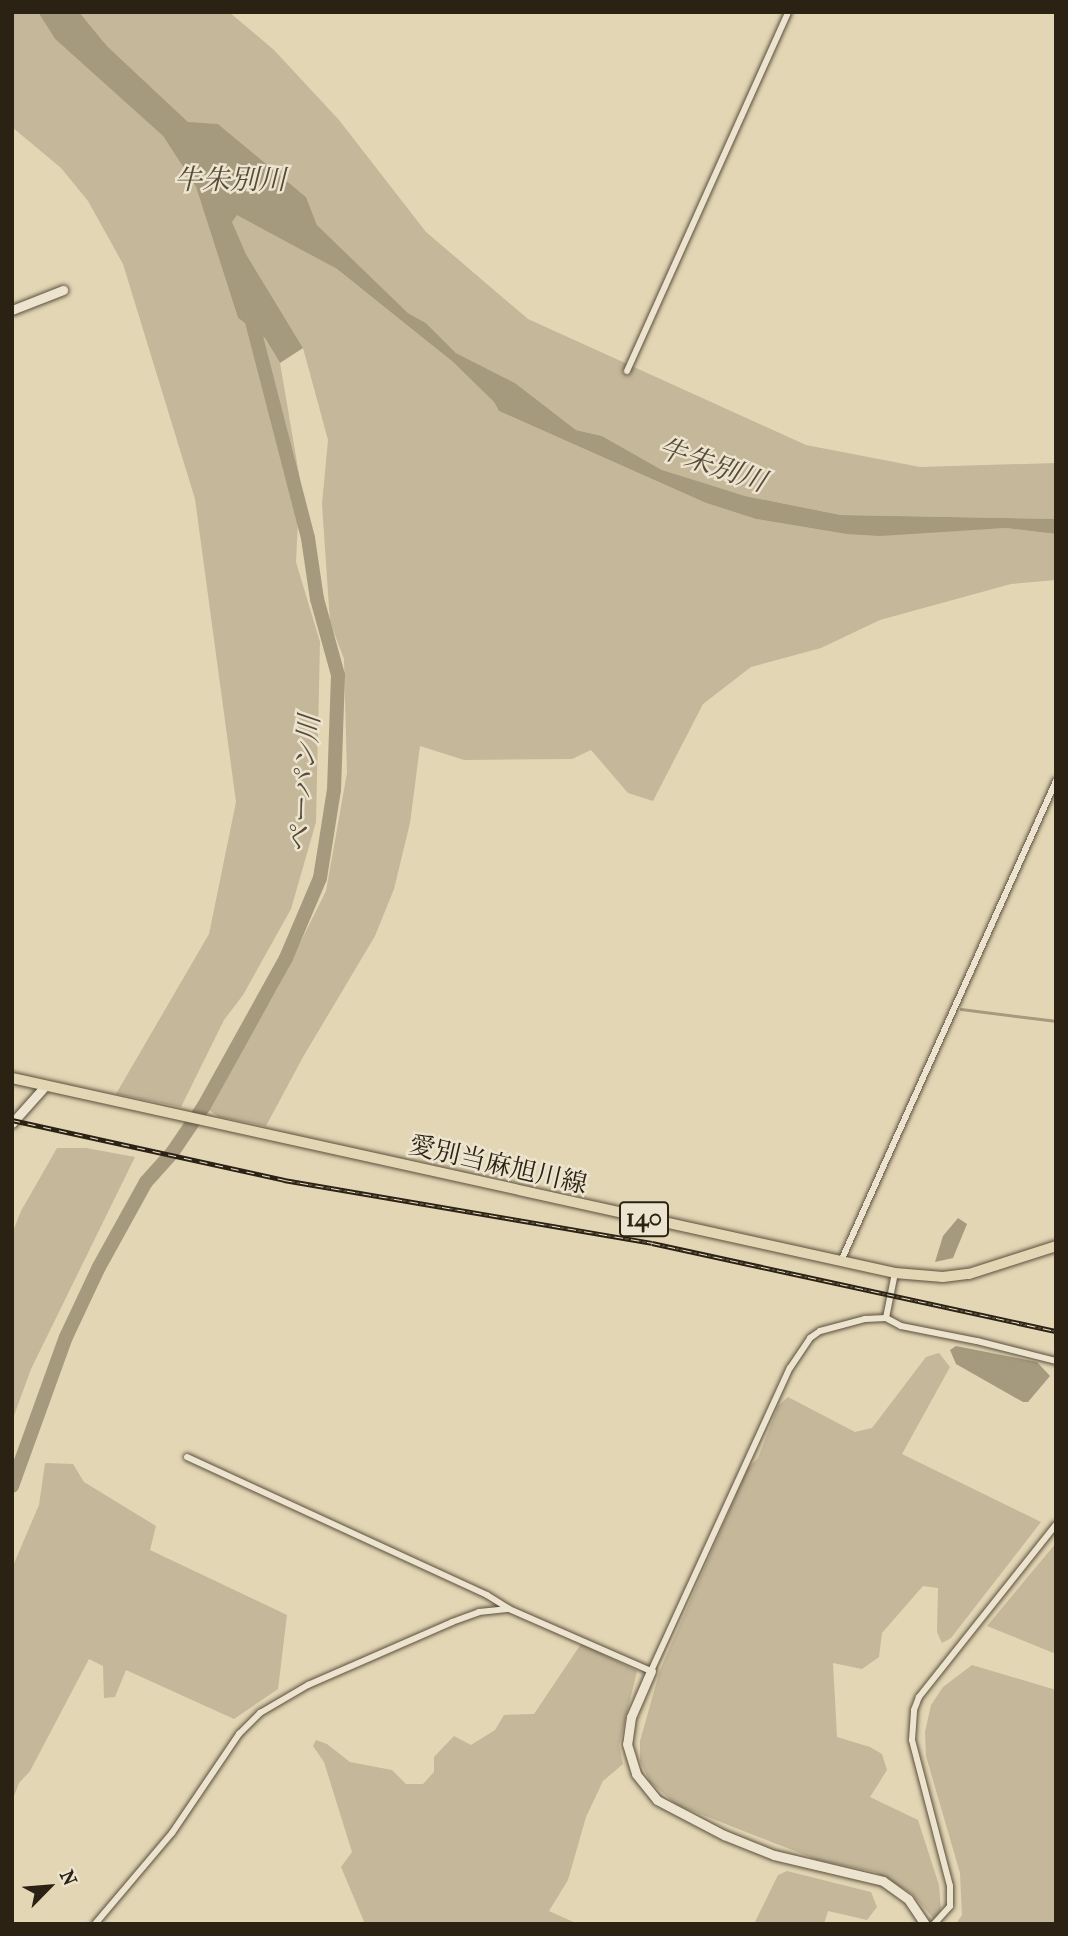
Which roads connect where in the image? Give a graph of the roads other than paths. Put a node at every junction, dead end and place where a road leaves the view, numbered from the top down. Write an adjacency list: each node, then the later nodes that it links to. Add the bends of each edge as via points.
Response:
1 (788, 12): 4 (street)
2 (63, 290): 3 (street)
3 (12, 310)
4 (627, 371)
5 (1056, 781): 10 (street)
6 (12, 1078): 7 (main road, 愛別当麻旭川線 / 140)
7 (46, 1085): 8 (street); 10 (main road, 愛別当麻旭川線 / 140)
8 (12, 1123)
9 (1056, 1246): 11 (main road, 愛別当麻旭川線 / 140, via 969,1274)
10 (841, 1261): 11 (main road, 愛別当麻旭川線 / 140)
11 (895, 1273): 12 (street)
12 (886, 1318): 13 (street, via 901,1326); 17 (street, via 820,1331 801,1348)
13 (1056, 1362)
14 (187, 1457): 16 (street)
15 (1056, 1525): 20 (street, via 914,1710 912,1740 950,1886 950,1906)
16 (509, 1609): 17 (street); 18 (street, via 479,1612 452,1622 308,1685 260,1713 239,1734 172,1833)
17 (651, 1671): 19 (street, via 631,1717 627,1744 636,1774 657,1800 774,1855 883,1881 908,1899)
18 (95, 1924)
19 (925, 1924)
20 (934, 1924)

